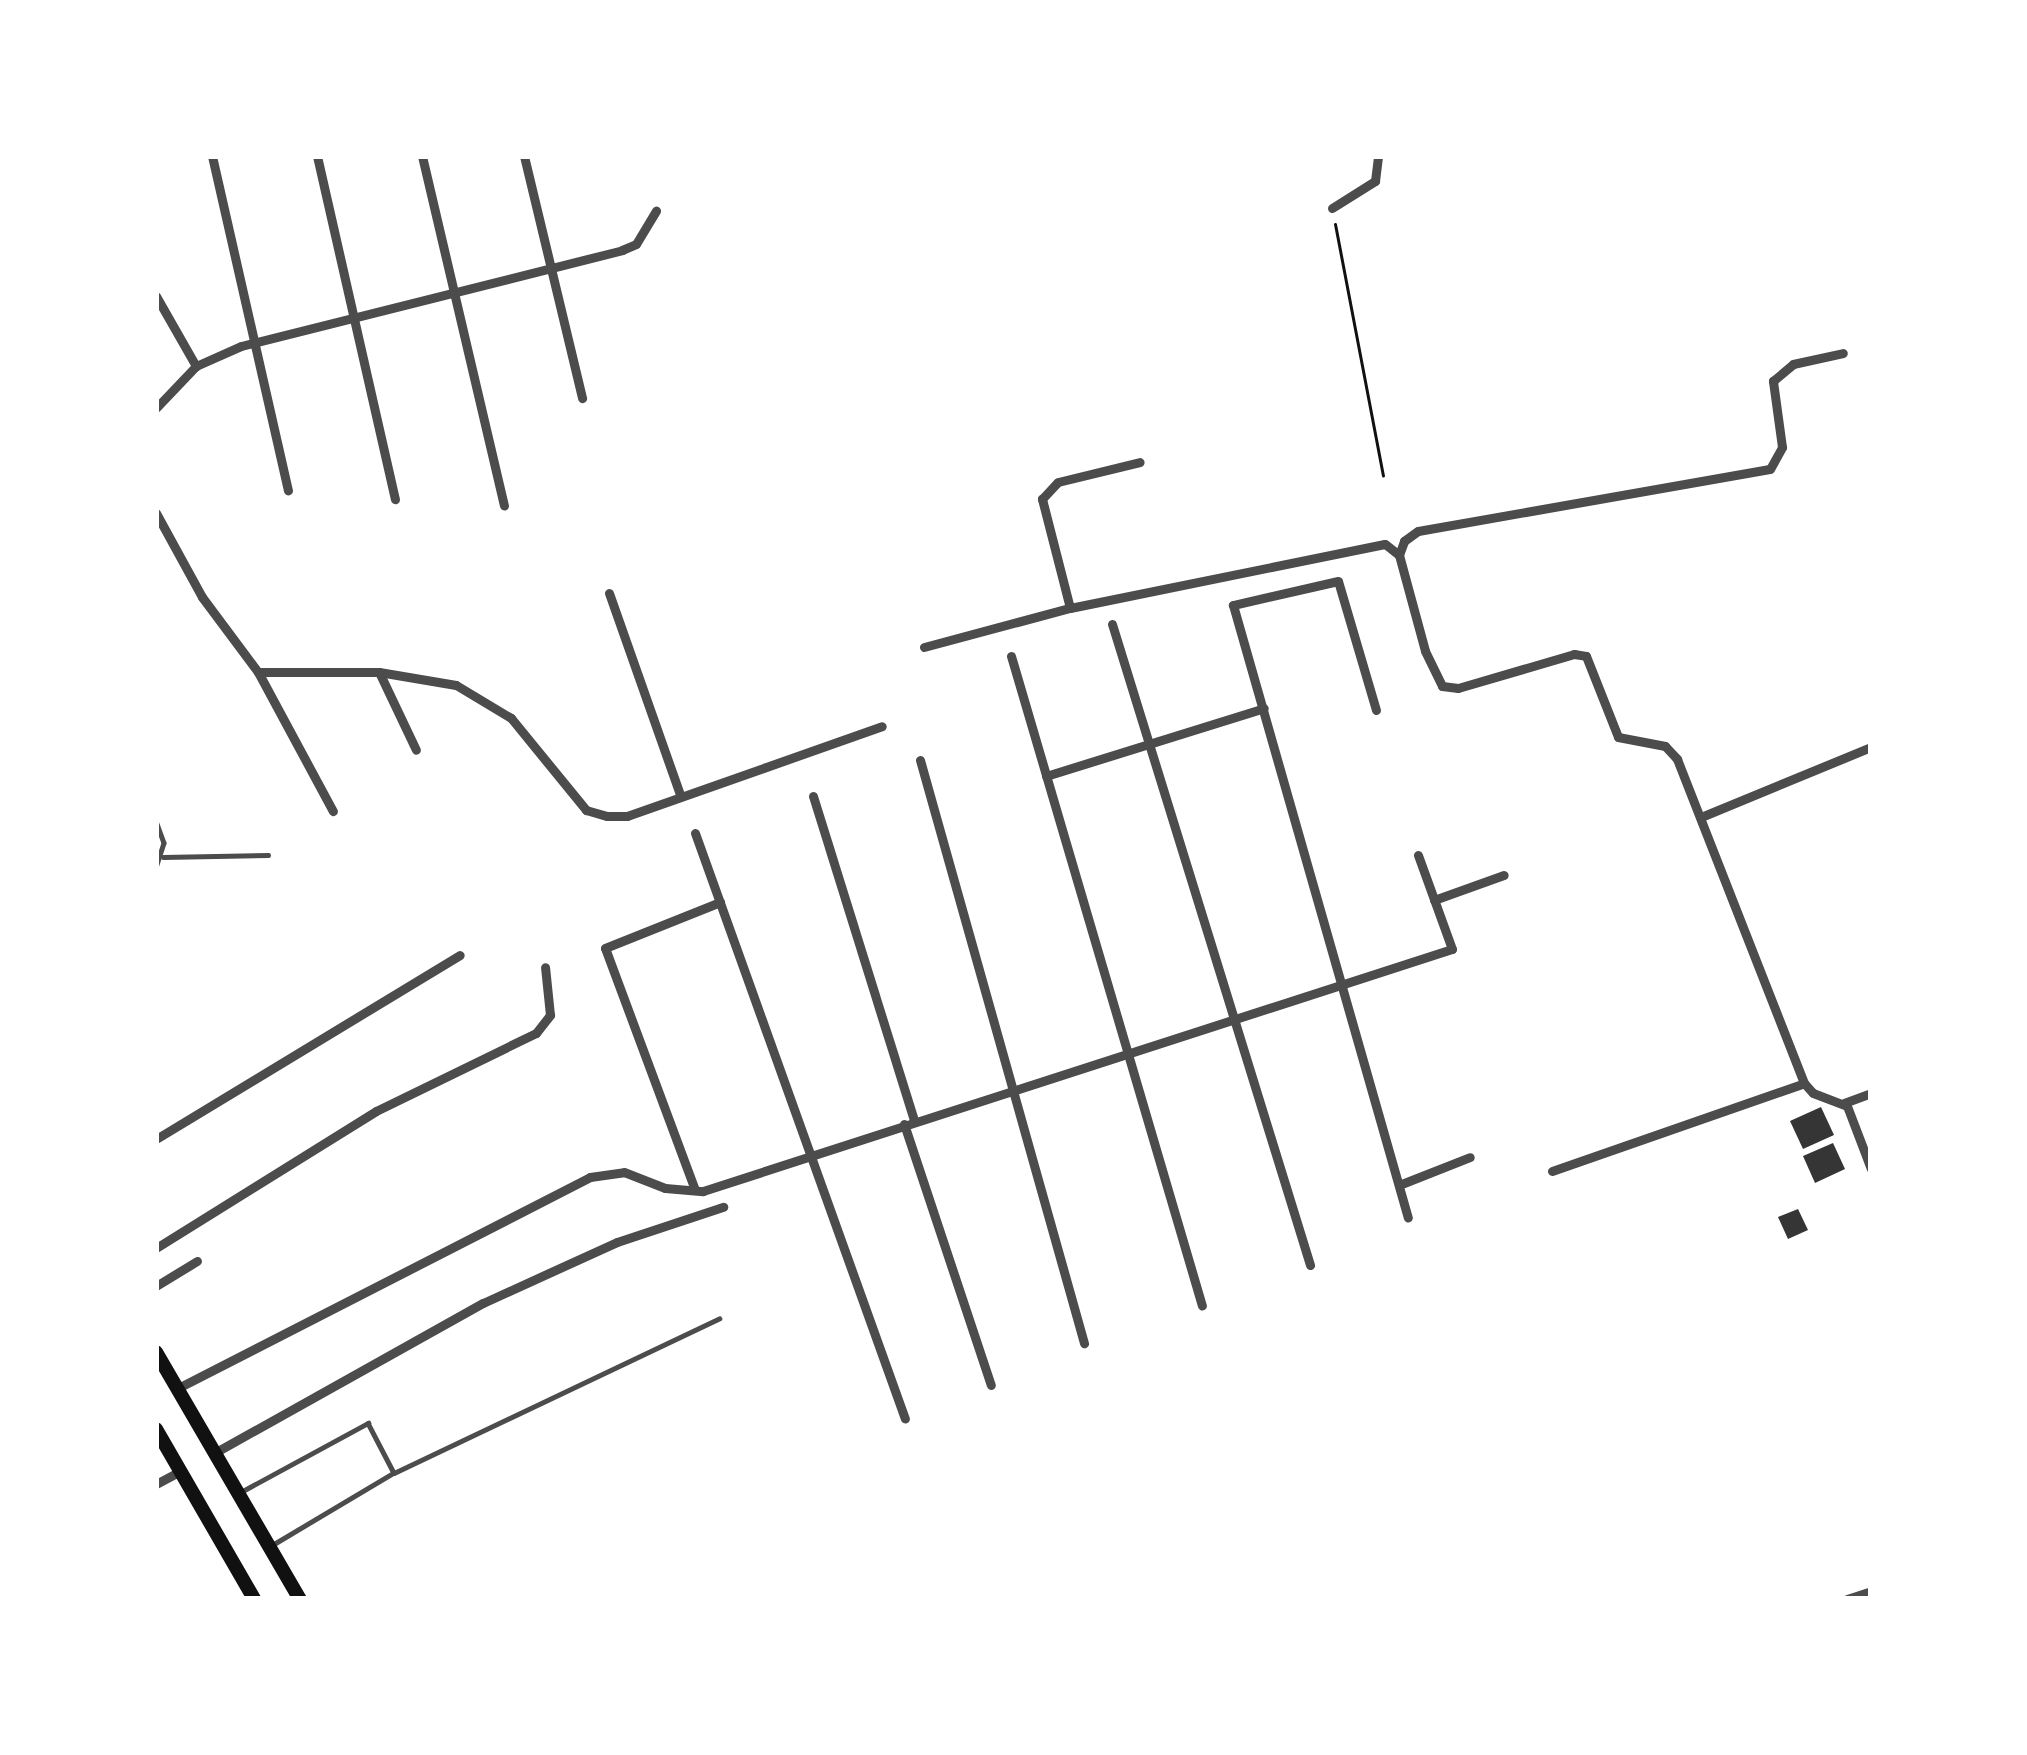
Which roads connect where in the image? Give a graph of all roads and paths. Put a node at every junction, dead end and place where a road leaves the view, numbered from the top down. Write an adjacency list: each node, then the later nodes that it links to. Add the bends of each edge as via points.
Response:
1 (212, 156): 12 (street)
2 (317, 156): 11 (street)
3 (422, 156): 9 (street)
4 (524, 156): 8 (street)
5 (1378, 156): 6 (street, via 1375,181)
6 (1331, 208): 18 (path)
7 (656, 211): 8 (street, via 636,244)
8 (549, 268): 9 (street); 15 (street)
9 (453, 293): 11 (street); 21 (street)
10 (156, 296): 14 (street)
11 (356, 317): 12 (street); 20 (street)
12 (256, 341): 14 (street); 19 (street)
13 (1843, 353): 23 (street, via 1793,364 1773,381 1782,447 1770,469 1418,531)
14 (196, 366): 16 (street)
15 (582, 398)
16 (156, 408)
17 (1140, 462): 25 (street, via 1058,482 1042,500)
18 (1383, 476)
19 (288, 490)
20 (395, 499)
21 (504, 505)
22 (156, 513): 29 (street, via 202,597)
23 (1399, 555): 25 (street, via 1385,544); 42 (street, via 1442,686 1586,656 1618,737 1665,746)
24 (609, 593): 39 (street)
25 (1070, 608): 27 (street)
26 (1112, 624): 34 (street)
27 (924, 647)
28 (1011, 656): 38 (street)
29 (259, 672): 30 (street); 41 (street)
30 (379, 672): 36 (street); 39 (street, via 478,694 527,734 586,810 627,816)
31 (1264, 708): 32 (street, via 1233,605 1338,581); 34 (street); 54 (street)
32 (1376, 710)
33 (882, 726): 39 (street)
34 (1148, 743): 38 (street); 55 (street)
35 (1871, 747): 42 (street)
36 (416, 750)
37 (920, 760): 58 (street)
38 (1046, 776): 56 (street)
39 (680, 795)
40 (813, 796): 61 (street)
41 (333, 811)
42 (1701, 817): 57 (street)
43 (156, 821): 47 (lane)
44 (695, 833): 51 (street)
45 (268, 855): 47 (lane)
46 (1418, 855): 50 (street)
47 (163, 857): 48 (lane)
48 (156, 868)
49 (1504, 875): 50 (street)
50 (1434, 900): 54 (street, via 1452,950)
51 (720, 902): 63 (street); 68 (street, via 604,948)
52 (460, 955): 62 (street)
53 (545, 967): 71 (street, via 550,1015 536,1033 376,1112)
54 (1342, 984): 55 (street); 67 (street)
55 (1234, 1019): 56 (street); 73 (street)
56 (1127, 1053): 58 (street); 75 (street)
57 (1804, 1082): 60 (street); 66 (street)
58 (1012, 1090): 61 (street); 77 (street)
59 (1871, 1094): 60 (street)
60 (1844, 1103): 65 (street)
61 (909, 1123): 63 (street); 79 (street)
62 (156, 1139)
63 (812, 1154): 68 (street); 81 (street)
64 (1470, 1157): 67 (street)
65 (1871, 1169)
66 (1552, 1171)
67 (1399, 1185): 70 (street)
68 (695, 1190): 80 (street, via 624,1172 590,1177)
69 (723, 1207): 83 (street, via 617,1242 483,1303)
70 (1408, 1218)
71 (156, 1247)
72 (197, 1261): 74 (street)
73 (1310, 1265)
74 (156, 1286)
75 (1202, 1306)
76 (719, 1318): 85 (lane)
77 (1084, 1343)
78 (156, 1352): 80 (main road)
79 (992, 1385)
80 (178, 1388): 83 (main road)
81 (904, 1419)
82 (156, 1429): 84 (main road)
83 (216, 1452): 87 (main road)
84 (180, 1471): 86 (street); 90 (main road)
85 (394, 1473): 87 (lane, via 368,1424); 88 (lane)
86 (156, 1484)
87 (239, 1493): 88 (main road)
88 (270, 1547): 91 (main road)
89 (1871, 1591): 92 (street)
90 (252, 1598)
91 (300, 1599)
92 (1847, 1599)

